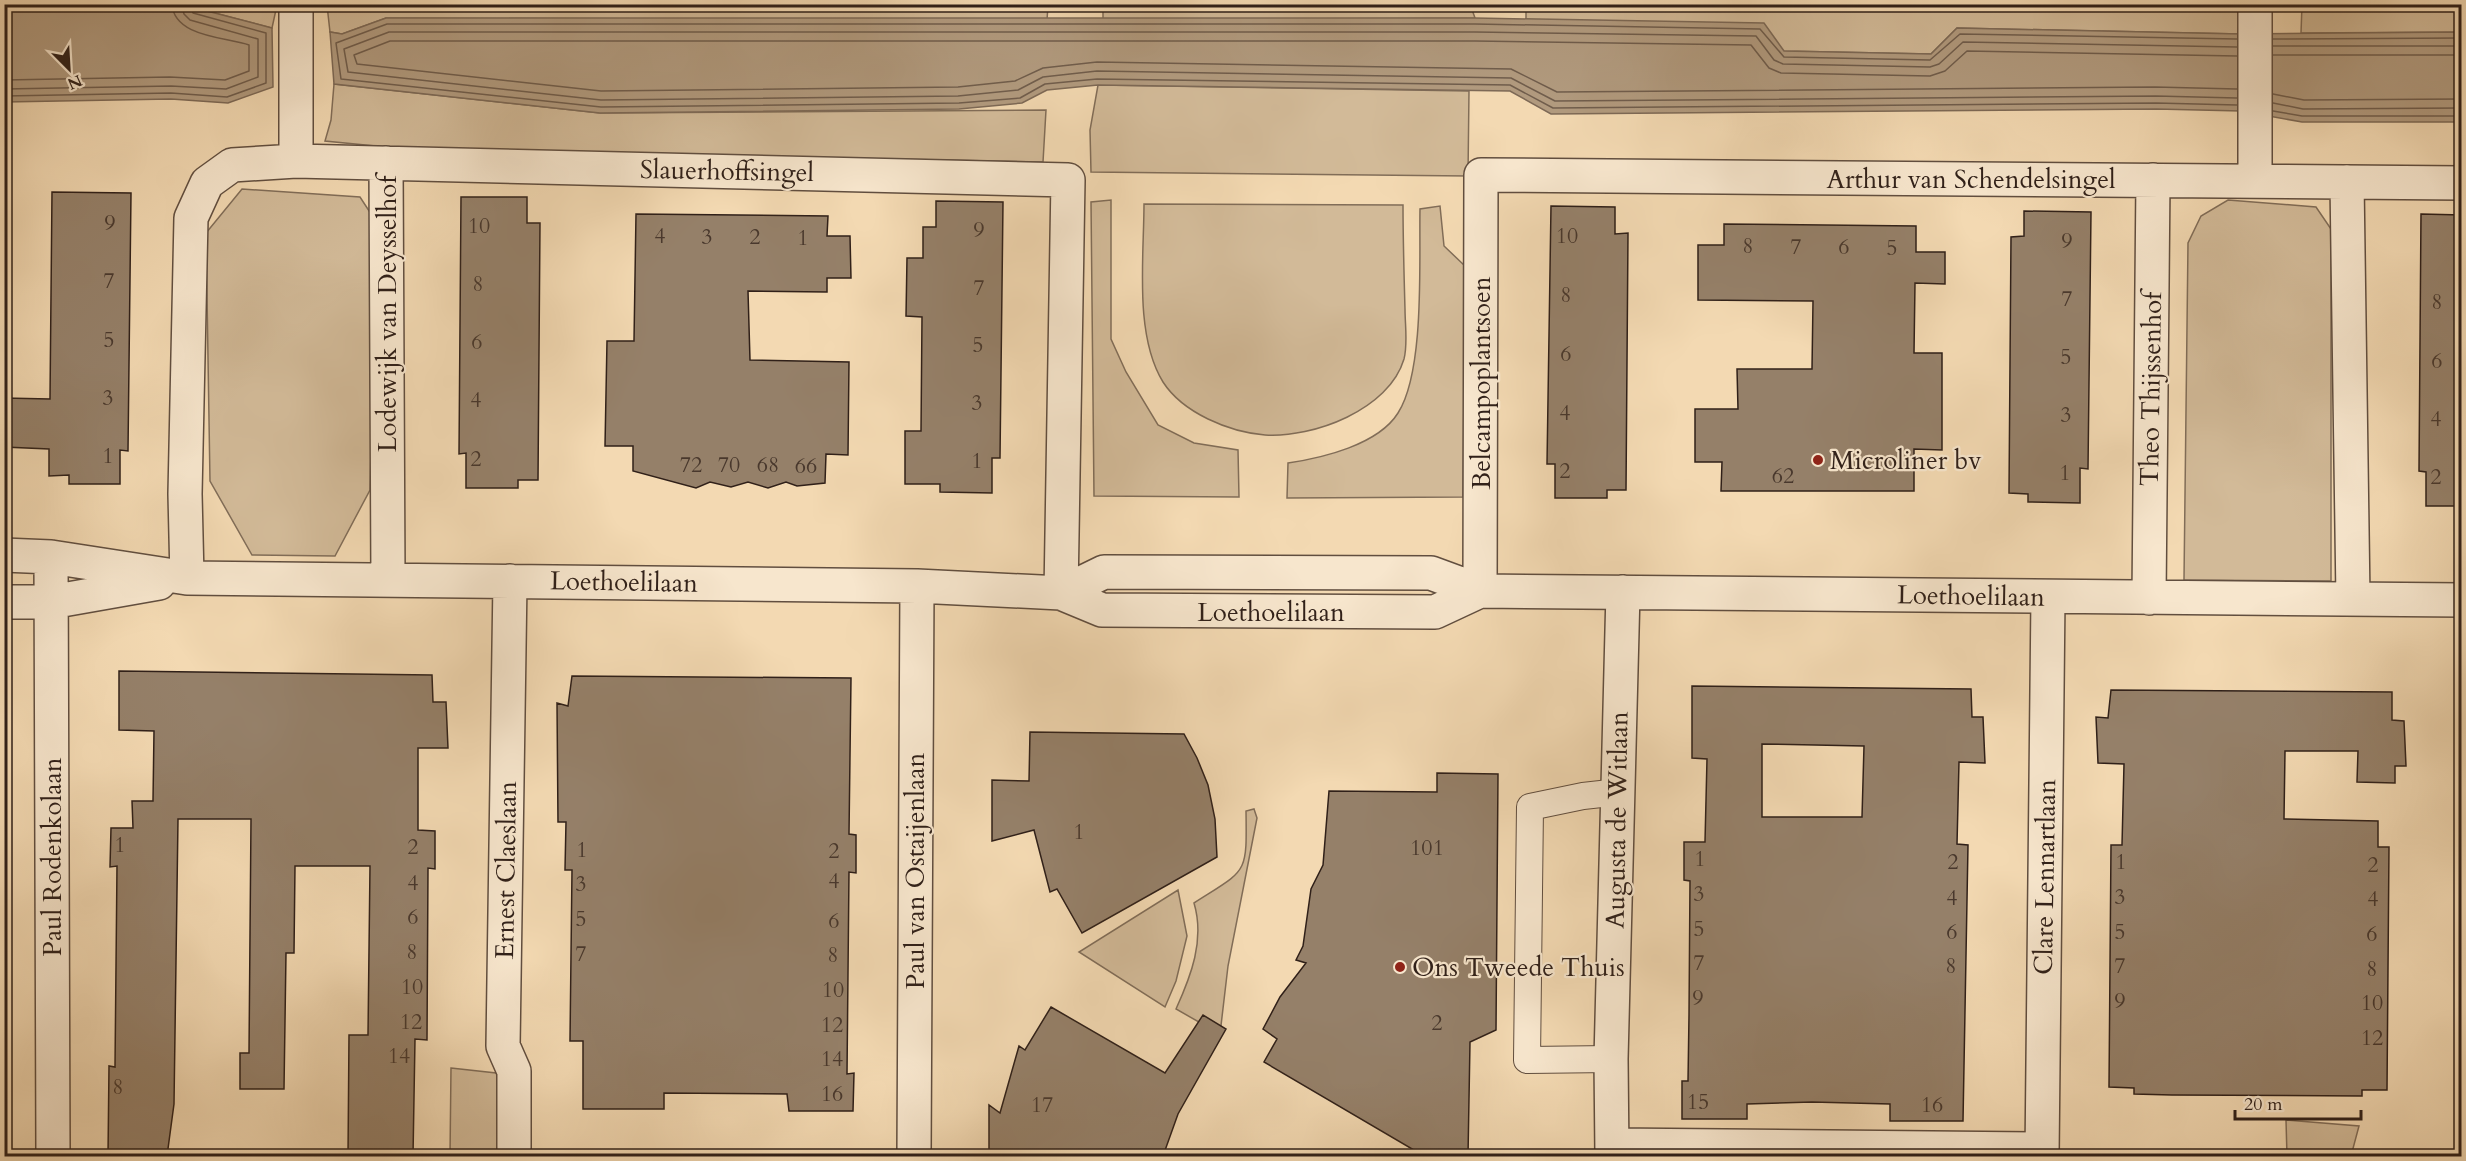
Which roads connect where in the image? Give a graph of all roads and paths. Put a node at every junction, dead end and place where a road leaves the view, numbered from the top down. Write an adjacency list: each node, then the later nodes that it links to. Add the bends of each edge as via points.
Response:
1 (297, 4): 3 (street)
2 (2255, 14): 7 (street)
3 (296, 161): 4 (street, Lodewijk van Deysselhof); 12 (street, Lodewijk van Deysselhof, via 232,165 207,183 191,218)
4 (386, 163): 13 (street, Lodewijk van Deysselhof); 18 (street, Slauerhoffsingel, via 1068,180)
5 (1481, 175): 6 (street, Arthur van Schendelsingel); 16 (street, Belcampoplantsoen)
6 (2153, 180): 7 (street, Arthur van Schendelsingel); 20 (street, Theo Thijssenhof)
7 (2255, 181): 8 (street, Arthur van Schendelsingel)
8 (2347, 182): 9 (street, Arthur van Schendelsingel); 21 (street)
9 (2462, 183)
10 (4, 555): 11 (street, Loethoelilaan)
11 (51, 557): 12 (street, Loethoelilaan); 24 (street, Paul Rodenkolaan)
12 (187, 578): 13 (street, Loethoelilaan); 24 (street, Loethoelilaan)
13 (388, 580): 14 (street, Loethoelilaan)
14 (510, 580): 15 (street, Loethoelilaan); 30 (street, Ernest Claeslaan, via 503,1046 514,1071)
15 (916, 586): 18 (street, Loethoelilaan); 31 (street, Paul van Ostaijenlaan)
16 (1480, 591): 17 (street, Loethoelilaan); 18 (street, Loethoelilaan, via 1431,573 1104,572)
17 (1623, 592): 19 (street, Loethoelilaan); 25 (street, Augusta de Witlaan)
18 (1061, 593)
19 (2048, 597): 20 (street, Loethoelilaan); 28 (street, Clare Lennartlaan)
20 (2150, 598): 21 (street, Loethoelilaan)
21 (2353, 599): 22 (street, Loethoelilaan)
22 (2462, 600)
23 (4, 602): 24 (street, Loethoelilaan)
24 (51, 602): 29 (street, Paul Rodenkolaan)
25 (1619, 792): 26 (street, Augusta de Witlaan); 26 (lane, via 1530,807 1527,1060)
26 (1611, 1059): 27 (street, Augusta de Witlaan)
27 (1612, 1151): 28 (street)
28 (2042, 1153)
29 (53, 1156)
30 (514, 1156)
31 (914, 1156)

